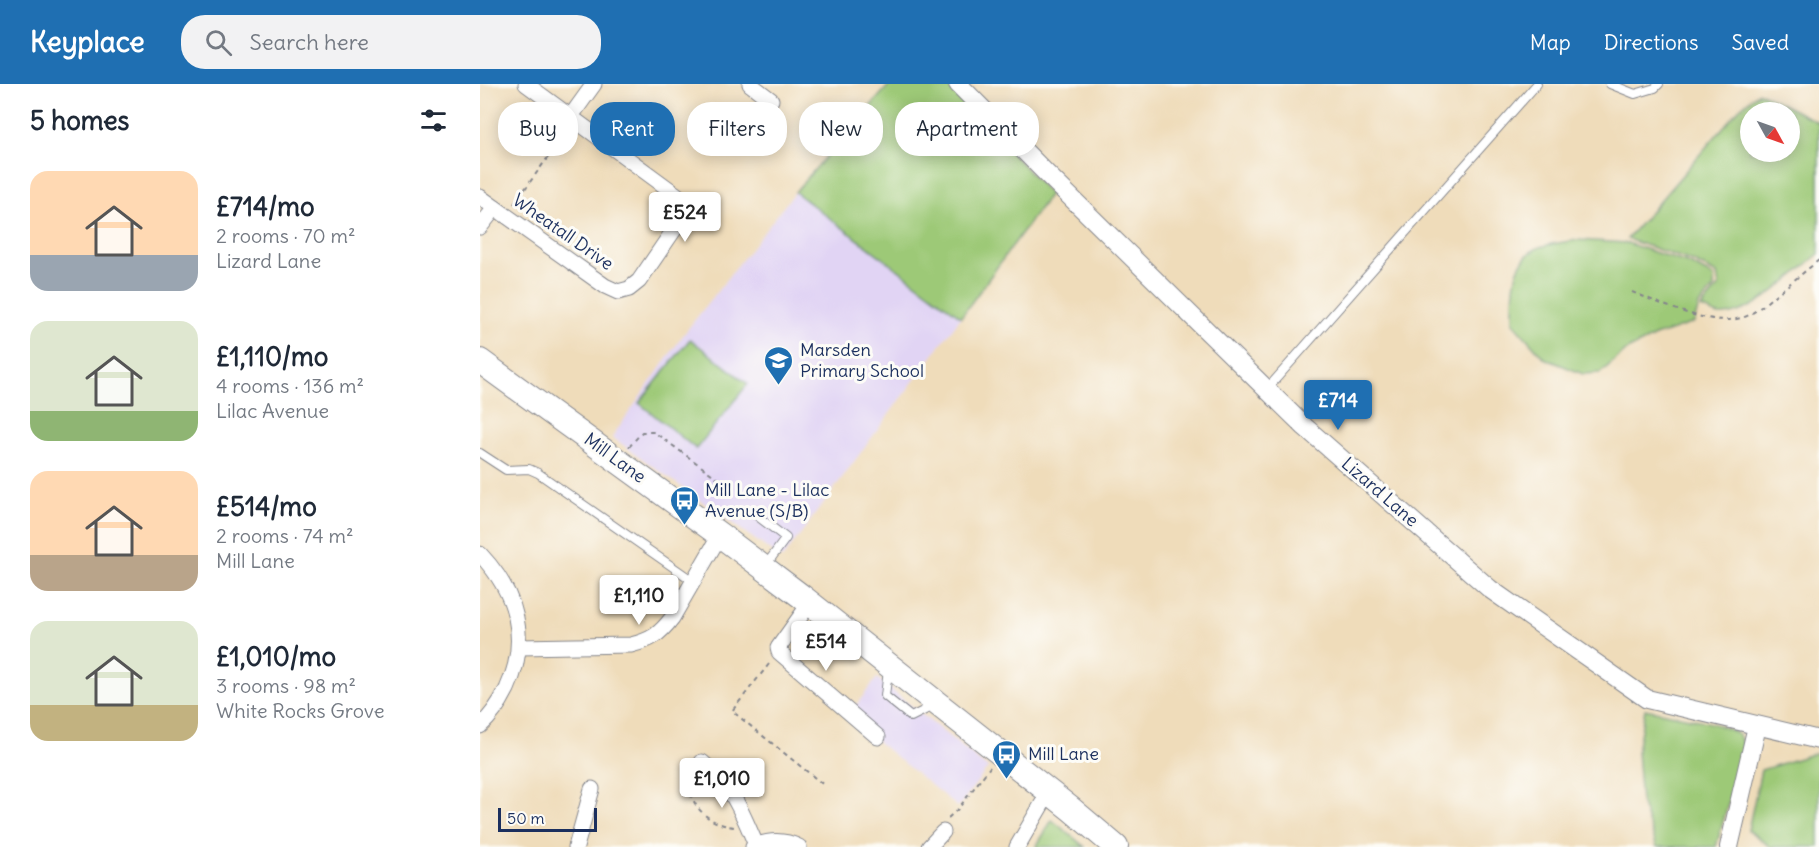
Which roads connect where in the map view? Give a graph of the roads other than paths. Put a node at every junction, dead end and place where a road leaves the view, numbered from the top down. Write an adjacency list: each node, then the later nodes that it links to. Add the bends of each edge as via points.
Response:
1 (526, 84): 9 (street, Wheatall Drive)
2 (594, 84): 10 (street)
3 (750, 84): 8 (street)
4 (958, 84): 16 (street, Lizard Lane)
5 (1537, 84): 16 (lane)
6 (1610, 84): 7 (lane, via 1635,94)
7 (1659, 84)
8 (771, 99)
9 (551, 102)
10 (578, 111)
11 (578, 121): 13 (street, Wheatall Drive, via 683,203 684,213 678,224 639,282 618,292 605,286)
12 (480, 197): 13 (street, Wheatall Drive)
13 (500, 212): 14 (street, Wheatall Drive)
14 (480, 227)
15 (481, 364): 19 (main road, Mill Lane)
16 (1267, 389): 26 (street, Lizard Lane, via 1490,589 1647,699)
17 (480, 453): 22 (lane, via 506,470 529,469 538,473)
18 (752, 512): 21 (lane, via 786,538)
19 (720, 535): 21 (main road, Mill Lane); 22 (street)
20 (480, 554): 24 (street, via 498,574 509,596 517,620)
21 (764, 568): 23 (main road, Mill Lane)
22 (693, 581): 24 (street, via 672,618 648,640 631,645)
23 (810, 603): 27 (street, via 778,648 780,655); 31 (main road, Mill Lane)
24 (519, 647): 25 (street, via 502,698)
25 (480, 726)
26 (1757, 726): 28 (street, Lizard Lane); 39 (street)
27 (878, 737)
28 (1819, 740)
29 (702, 762): 33 (street, via 727,786 740,807)
30 (592, 789): 34 (street)
31 (1049, 792): 37 (street); 38 (main road, Mill Lane)
32 (943, 832): 36 (street)
33 (754, 846): 35 (street, via 776,841)
34 (576, 847)
35 (799, 847)
36 (928, 847)
37 (1017, 847)
38 (1116, 847)
39 (1729, 847)

